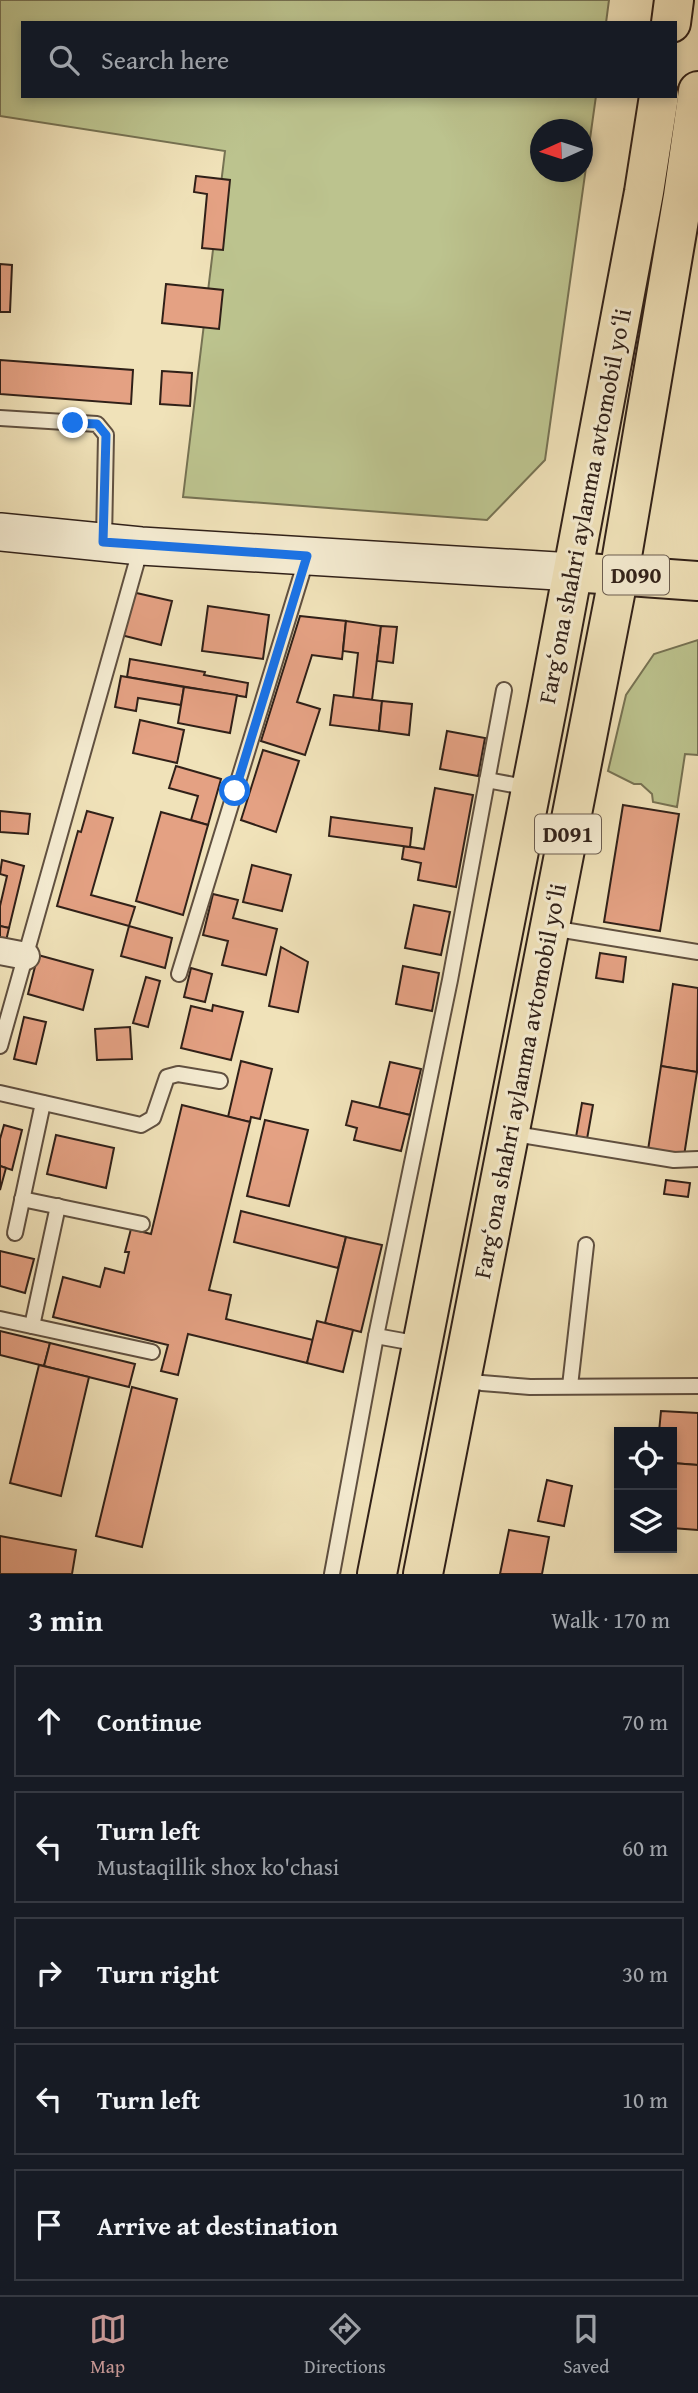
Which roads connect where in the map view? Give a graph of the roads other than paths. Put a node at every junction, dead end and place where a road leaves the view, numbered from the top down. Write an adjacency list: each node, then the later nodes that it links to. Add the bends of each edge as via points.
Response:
1 (674, 0): 2 (main road)
2 (671, 21)
3 (698, 91): 11 (main road, Fargʻona shahri aylanma avtomobil yoʻli / D091)
4 (659, 98): 10 (main road, Fargʻona shahri aylanma avtomobil yoʻli / D091)
5 (0, 418): 7 (lane, via 97,424 106,435)
6 (0, 532): 7 (main road)
7 (103, 542): 8 (main road)
8 (141, 546): 9 (main road); 19 (lane)
9 (307, 556): 10 (main road); 20 (lane)
10 (573, 572): 11 (main road, D090); 15 (main road, Fargʻona shahri aylanma avtomobil yoʻli / D091)
11 (619, 574): 12 (main road, D090); 16 (main road, Fargʻona shahri aylanma avtomobil yoʻli / D091)
12 (698, 581)
13 (503, 690): 14 (lane)
14 (487, 780): 15 (lane); 34 (lane)
15 (532, 788): 35 (main road, Fargʻona shahri aylanma avtomobil yoʻli / D091)
16 (550, 928): 18 (lane); 25 (main road, Fargʻona shahri aylanma avtomobil yoʻli / D091)
17 (0, 951): 19 (street)
18 (698, 951)
19 (26, 956): 21 (lane)
20 (179, 974)
21 (0, 1046)
22 (219, 1081): 24 (lane, via 178,1074 167,1077 153,1118 141,1125)
23 (0, 1093): 24 (lane)
24 (43, 1103): 27 (lane)
25 (509, 1133): 26 (lane, via 674,1160); 37 (main road, Fargʻona shahri aylanma avtomobil yoʻli / D091)
26 (698, 1159)
27 (22, 1199): 28 (lane); 30 (lane)
28 (58, 1206): 29 (lane); 33 (lane)
29 (142, 1224)
30 (15, 1233)
31 (586, 1245): 38 (lane)
32 (0, 1319): 33 (lane)
33 (32, 1326): 36 (lane)
34 (376, 1336): 35 (lane); 40 (lane)
35 (422, 1344): 41 (main road, Fargʻona shahri aylanma avtomobil yoʻli / D091)
36 (152, 1352)
37 (461, 1379): 38 (lane); 42 (main road, Fargʻona shahri aylanma avtomobil yoʻli / D091)
38 (570, 1386): 39 (lane)
39 (698, 1386)
40 (332, 1574)
41 (377, 1574)
42 (423, 1574)

